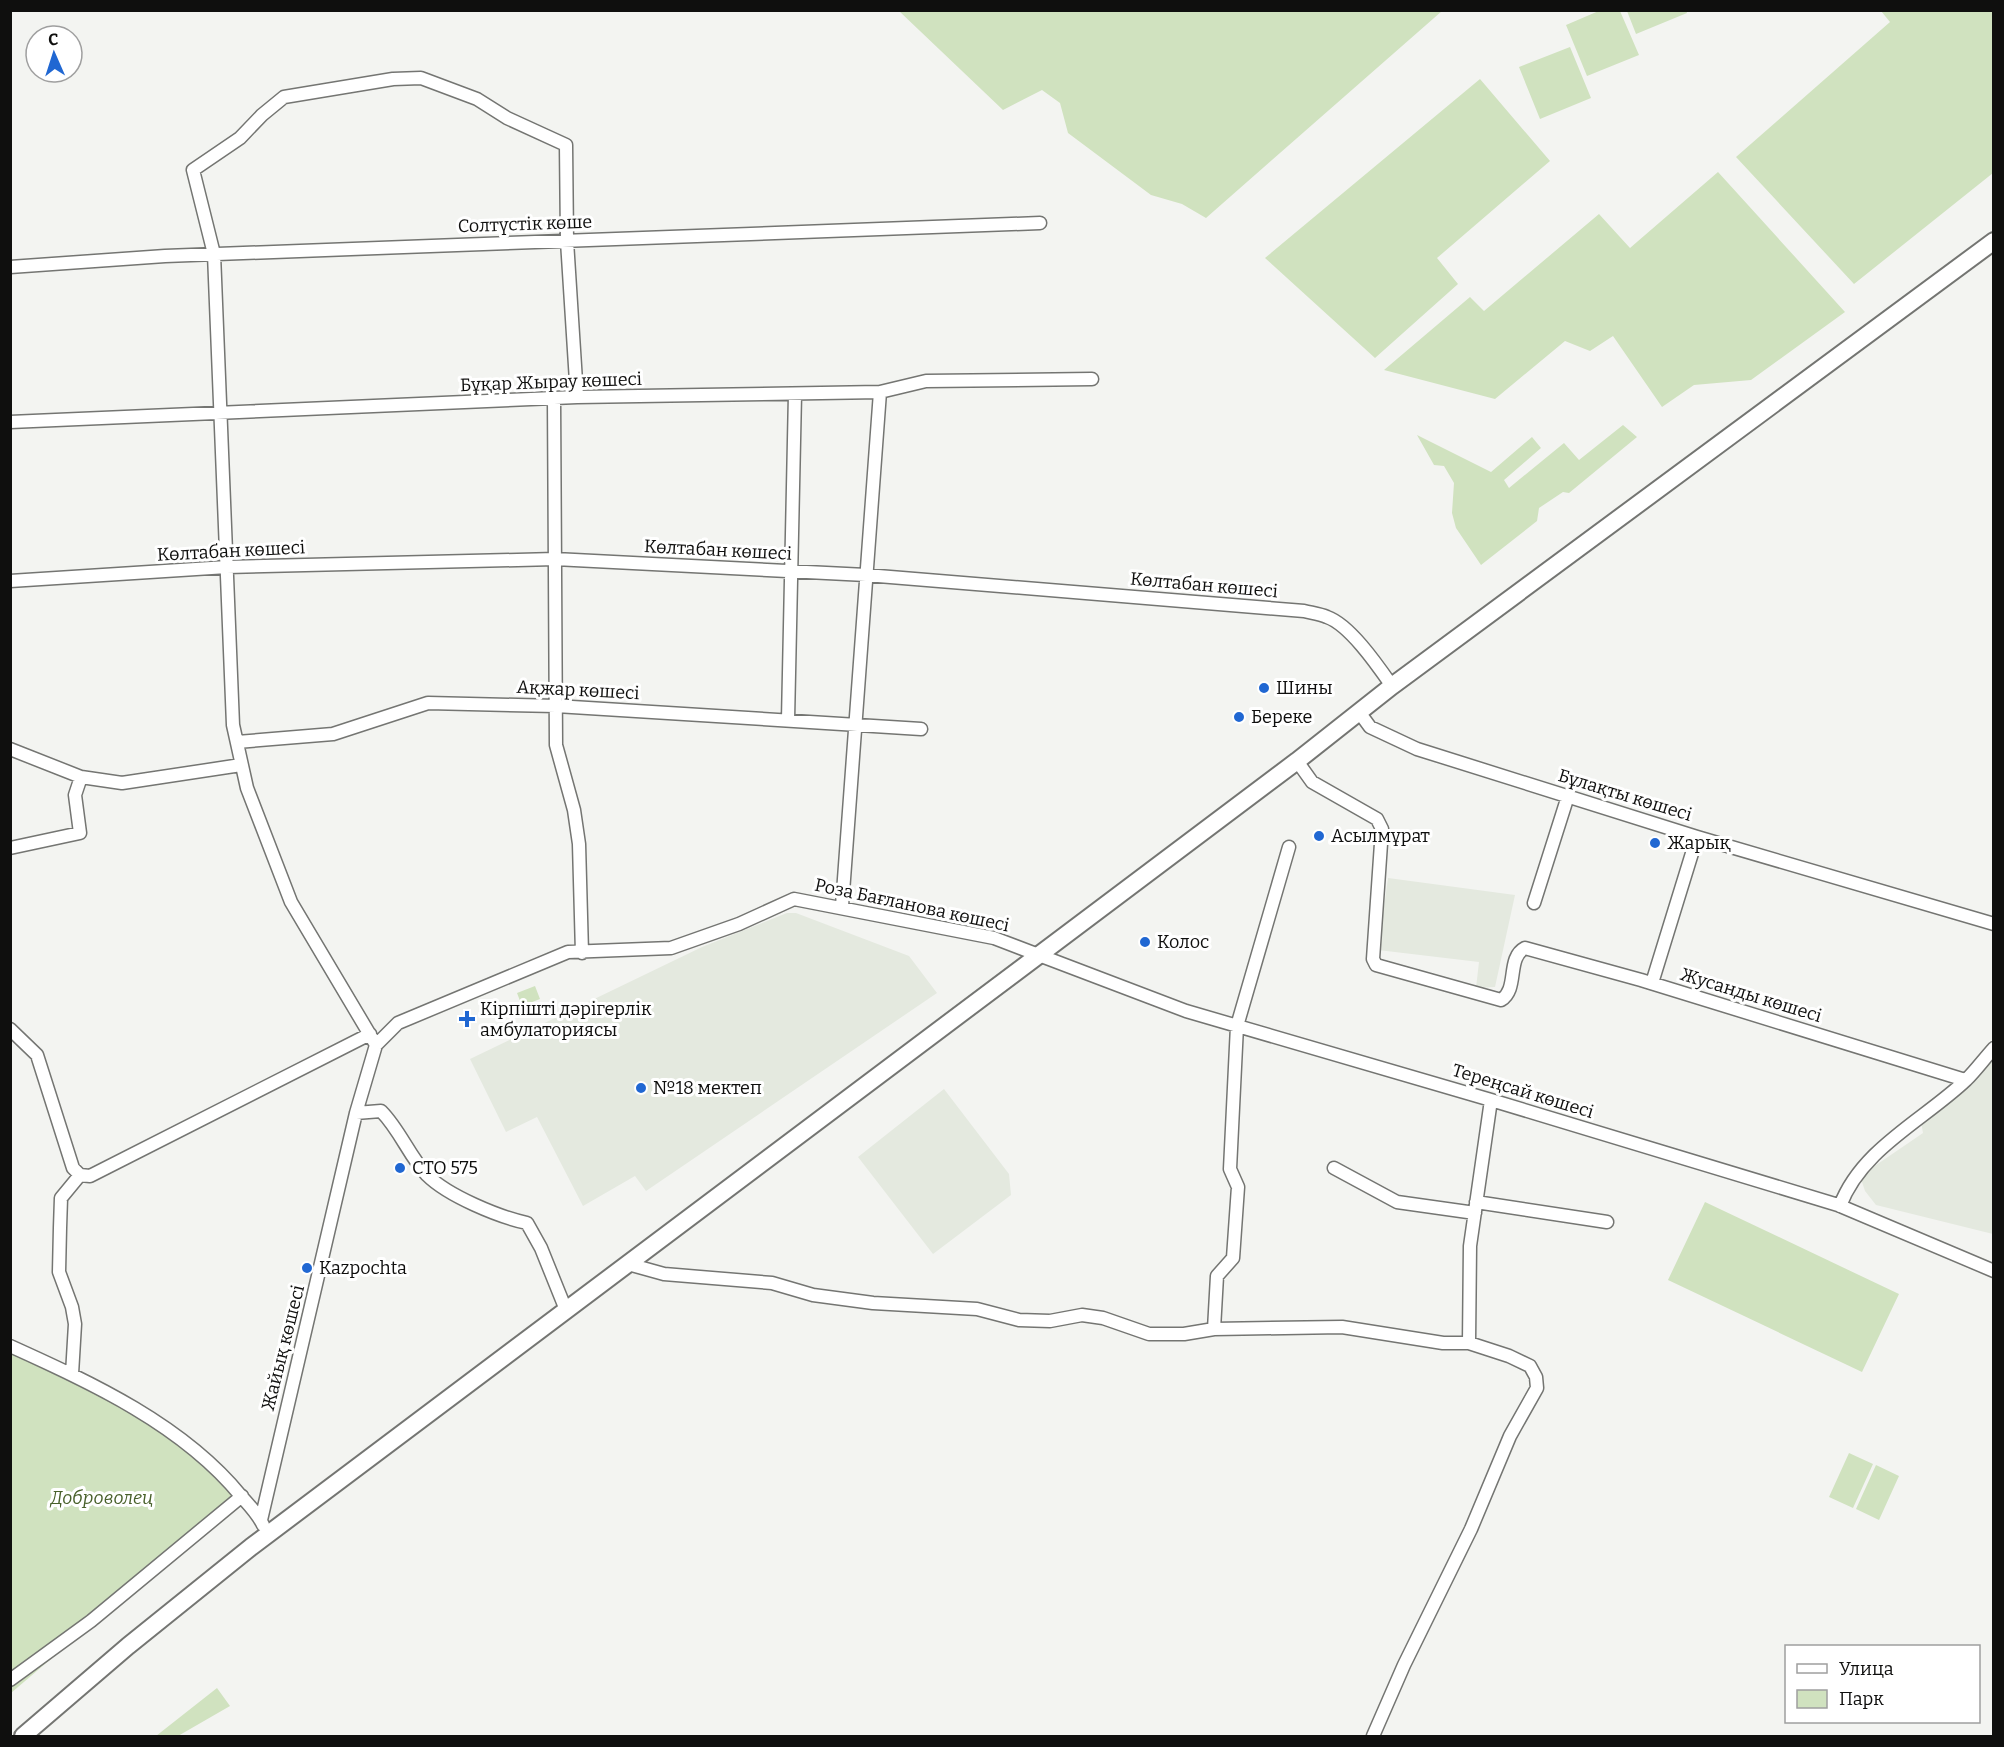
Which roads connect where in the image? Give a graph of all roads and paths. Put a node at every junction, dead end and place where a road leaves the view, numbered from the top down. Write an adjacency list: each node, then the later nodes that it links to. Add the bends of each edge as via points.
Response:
1 (1040, 223): 2 (street, Солтүстік көше)
2 (567, 241): 4 (street, Солтүстік көше); 4 (street, via 566,145 466,95 422,78 393,79 284,97 240,138 193,170); 9 (street)
3 (1994, 241): 18 (main road)
4 (214, 254): 5 (street, Солтүстік көше); 11 (street)
5 (10, 267)
6 (1092, 379): 7 (street, Бұқар Жырау көшесі, via 926,381)
7 (880, 392): 8 (street, Бұқар Жырау көшесі); 16 (street)
8 (795, 394): 9 (street, Бұқар Жырау көшесі); 15 (street)
9 (577, 397): 10 (street, Бұқар Жырау көшесі)
10 (554, 399): 11 (street, Бұқар Жырау көшесі); 13 (street)
11 (221, 414): 12 (street, Бұқар Жырау көшесі); 14 (street)
12 (10, 422)
13 (555, 559): 14 (street, Көлтабан көшесі); 15 (street, Көлтабан көшесі); 19 (street)
14 (227, 567): 17 (street, Көлтабан көшесі); 24 (street, via 233,725)
15 (790, 571): 16 (street, Көлтабан көшесі); 21 (street)
16 (866, 575): 18 (street, Көлтабан көшесі, via 1304,611 1329,617 1341,625); 22 (street)
17 (10, 582)
18 (1392, 686): 20 (main road)
19 (555, 706): 21 (street, Ақжар көшесі); 24 (street, Ақжар көшесі, via 428,703 333,734); 36 (street, via 556,745 579,844)
20 (1359, 712): 26 (main road); 29 (street, Бұлақты көшесі, via 1370,728 1417,749)
21 (788, 720): 22 (street, Ақжар көшесі)
22 (855, 724): 23 (street, Ақжар көшесі); 34 (street)
23 (921, 729)
24 (237, 742): 27 (street)
25 (10, 749): 28 (street)
26 (1297, 761): 37 (main road); 38 (street, Жусанды көшесі, via 1312,782 1377,819 1382,829 1376,965 1501,1000 1509,993 1516,957 1526,948)
27 (241, 765): 28 (street, via 122,783); 41 (street, via 291,902)
28 (81, 777): 32 (street, via 75,795 80,833)
29 (1568, 796): 30 (street, Бұлақты көшесі); 33 (street)
30 (1696, 837): 35 (street, Бұлақты көшесі); 38 (street)
31 (1289, 847): 39 (street)
32 (10, 848)
33 (1534, 903)
34 (842, 906): 36 (street, Роза Бағланова көшесі, via 794,899 671,948); 37 (street, Роза Бағланова көшесі, via 994,938)
35 (1994, 924)
36 (582, 953): 42 (street, Роза Бағланова көшесі, via 568,952 398,1023)
37 (1040, 954): 39 (street, Тереңсай көшесі, via 1186,1011); 52 (main road)
38 (1652, 983): 44 (street, Жусанды көшесі)
39 (1237, 1026): 45 (street, Тереңсай көшесі); 55 (street, via 1230,1169 1238,1187 1233,1258 1217,1276)
40 (10, 1029): 48 (street, via 37,1055 73,1168)
41 (370, 1034): 42 (street); 48 (street, via 90,1176)
42 (376, 1045): 46 (street, Жайық көшесі)
43 (1994, 1048): 44 (street)
44 (1965, 1080): 49 (street, via 1880,1151 1851,1181)
45 (1491, 1100): 49 (street, Тереңсай көшесі); 50 (street)
46 (356, 1113): 54 (street, via 381,1111 428,1175 482,1208 527,1224 542,1248); 60 (street, Жайық көшесі)
47 (1334, 1168): 50 (street, via 1397,1202)
48 (80, 1175): 58 (street, via 61,1198 60,1218 59,1272 75,1324)
49 (1840, 1206): 53 (street, Тереңсай көшесі)
50 (1476, 1208): 51 (street); 56 (street, via 1470,1246)
51 (1607, 1222)
52 (628, 1263): 54 (main road); 55 (street, via 664,1274 772,1283 813,1295 873,1303 977,1309 1019,1320 1103,1318 1149,1334)
53 (1994, 1271)
54 (566, 1310): 60 (main road)
55 (1214, 1329): 56 (street, via 1342,1327)
56 (1469, 1343): 63 (street, via 1530,1366 1537,1388 1510,1436 1471,1529)
57 (10, 1346): 58 (street)
58 (72, 1374): 59 (street, via 167,1429 229,1481)
59 (242, 1497): 60 (street); 61 (street, via 91,1621)
60 (264, 1527): 62 (main road)
61 (10, 1680)
62 (23, 1737)
63 (1373, 1737)

